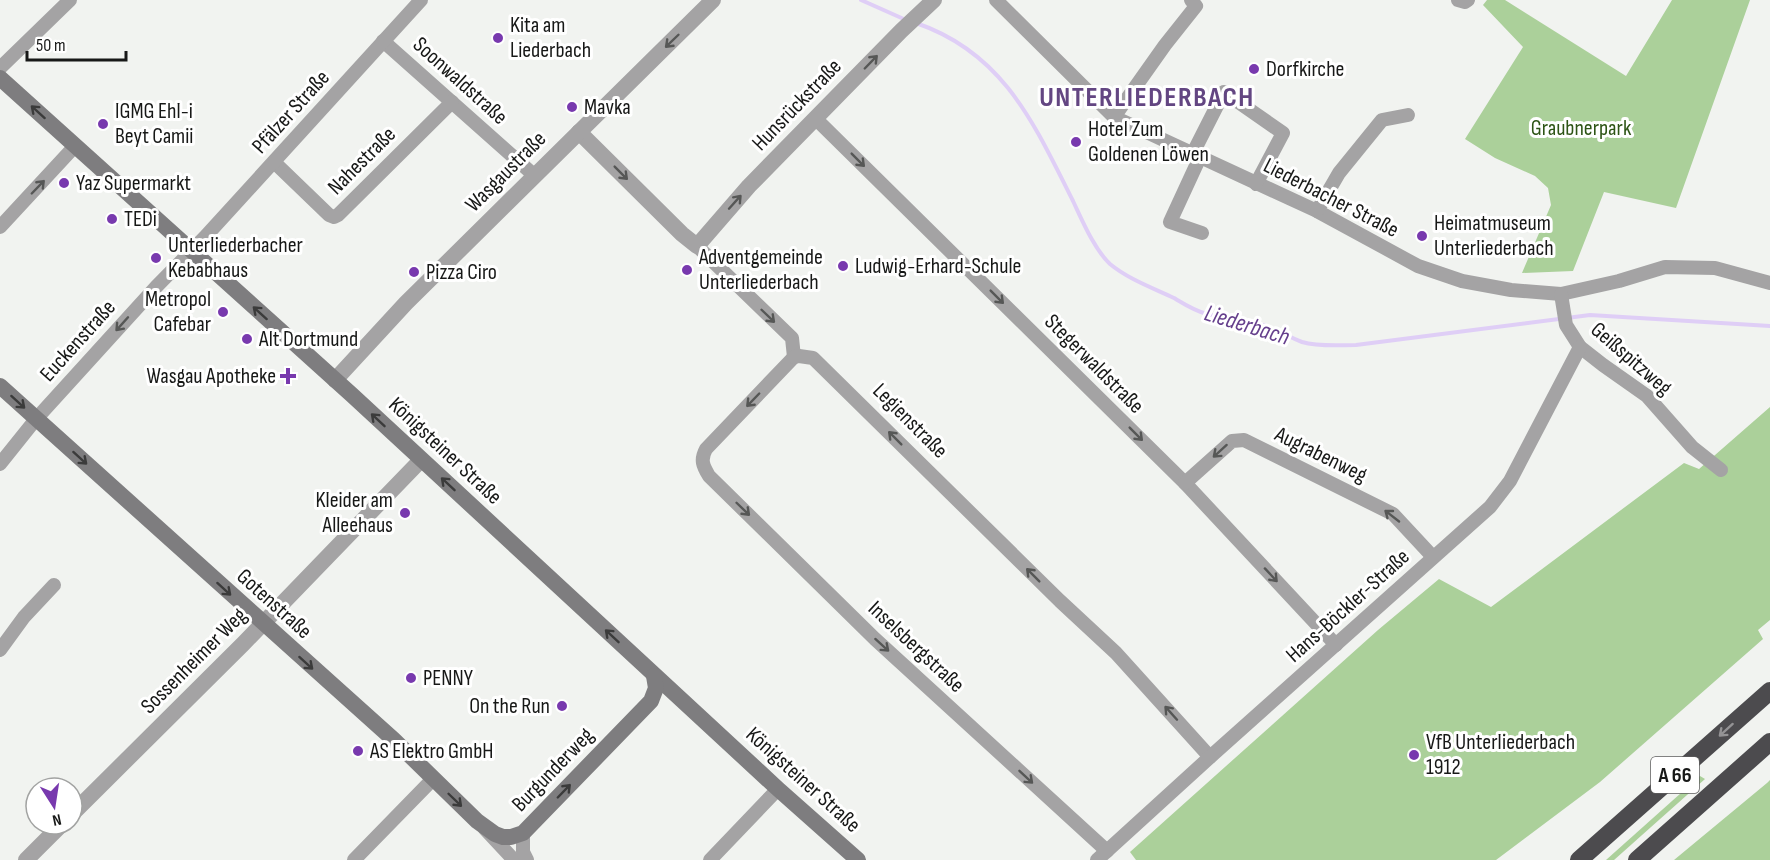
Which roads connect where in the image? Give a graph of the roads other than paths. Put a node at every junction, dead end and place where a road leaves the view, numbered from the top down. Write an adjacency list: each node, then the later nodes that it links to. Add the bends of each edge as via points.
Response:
1 (70, 0): 10 (street)
2 (421, 0): 9 (street, Pfälzer Straße)
3 (713, 0): 16 (street, Wasgaustraße, one-way to 16)
4 (934, 0): 15 (street, Hunsrückstraße, one-way to 4)
5 (996, 0): 14 (street, Liederbacher Straße)
6 (1191, 0): 14 (street, via 1196,6)
7 (1458, 0): 8 (street)
8 (1468, 0)
9 (383, 41): 12 (street, Soonwaldstraße); 19 (street, Pfälzer Straße)
10 (0, 68)
11 (0, 78): 17 (main road, Königsteiner Straße, one-way to 11)
12 (452, 102): 19 (street, Nahestraße, via 333,217); 20 (street, Soonwaldstraße)
13 (1408, 116): 22 (street, via 1382,120 1339,173)
14 (1114, 117): 18 (street, Liederbacher Straße)
15 (816, 119): 25 (street, Hunsrückstraße, one-way to 15, via 749,186); 37 (street, Stegerwaldstraße, one-way to 37)
16 (579, 132): 20 (street, Wasgaustraße); 25 (street, one-way to 25)
17 (75, 146): 23 (street, one-way to 17); 26 (main road, Königsteiner Straße)
18 (1196, 155): 21 (street, Liederbacher Straße); 21 (street, via 1224,92 1283,133); 24 (street, via 1170,222)
19 (274, 162): 26 (street, Pfälzer Straße)
20 (535, 176): 31 (street, Wasgaustraße, via 406,303)
21 (1256, 184): 22 (street, Liederbacher Straße)
22 (1317, 211): 28 (street, Liederbacher Straße, via 1418,266 1462,281)
23 (0, 227)
24 (1202, 233)
25 (697, 246): 30 (street, one-way to 30, via 792,338)
26 (192, 251): 31 (main road, Königsteiner Straße, one-way to 26); 33 (street, Euckenstraße, one-way to 33)
27 (1770, 283): 28 (street, Liederbacher Straße, via 1715,268 1665,267)
28 (1561, 294): 29 (street, Geißspitzweg, via 1566,325)
29 (1580, 347): 36 (street, Geißspitzweg, via 1647,396 1692,447); 38 (street, Hans-Böckler-Straße, via 1510,481 1490,507)
30 (794, 357): 48 (street, Legienstraße, one-way to 30, via 1116,653 813,358); 56 (street, Inselsbergstraße, one-way to 56, via 706,449 703,467 875,639)
31 (335, 380): 34 (main road, Königsteiner Straße, one-way to 31)
32 (0, 386): 33 (main road, Gotenstraße, one-way to 33)
33 (36, 418): 35 (street, Euckenstraße); 40 (main road, Gotenstraße, one-way to 40)
34 (421, 460): 40 (street, Sossenheimer Weg); 43 (main road, Königsteiner Straße, one-way to 34)
35 (0, 464)
36 (1721, 471)
37 (1185, 483): 38 (street, Augrabenweg, one-way to 37, via 1393,514 1244,441 1232,441); 41 (street, Stegerwaldstraße, one-way to 41)
38 (1433, 557): 41 (street, Hans-Böckler-Straße)
39 (54, 585): 42 (street)
40 (262, 624): 49 (main road, Gotenstraße, one-way to 49); 51 (street, Sossenheimer Weg)
41 (1336, 645): 48 (street, Hans-Böckler-Straße)
42 (0, 650)
43 (654, 676): 45 (main road, Königsteiner Straße); 46 (main road, via 656,688)
44 (1770, 691): 63 (highway, A 66, one-way to 63)
45 (680, 699): 46 (main road); 50 (main road, Königsteiner Straße)
46 (651, 701): 54 (main road, Burgunderweg, one-way to 46)
47 (1770, 742): 52 (highway, A 66)
48 (1210, 757): 56 (street, Hans-Böckler-Straße)
49 (433, 779): 53 (main road, Gotenstraße, one-way to 53); 58 (street)
50 (778, 789): 61 (street); 62 (main road, Königsteiner Straße)
51 (84, 802)
52 (1684, 818): 64 (highway, A 66); 65 (highway, A 66)
53 (477, 821): 54 (main road, Burgunderweg, via 503,837); 59 (street, Gotenstraße)
54 (523, 833): 60 (street)
55 (50, 836): 57 (street)
56 (1102, 856)
57 (26, 860)
58 (354, 860)
59 (514, 860)
60 (527, 860)
61 (710, 860)
62 (858, 860)
63 (1580, 860)
64 (1637, 860)
65 (1645, 860)

